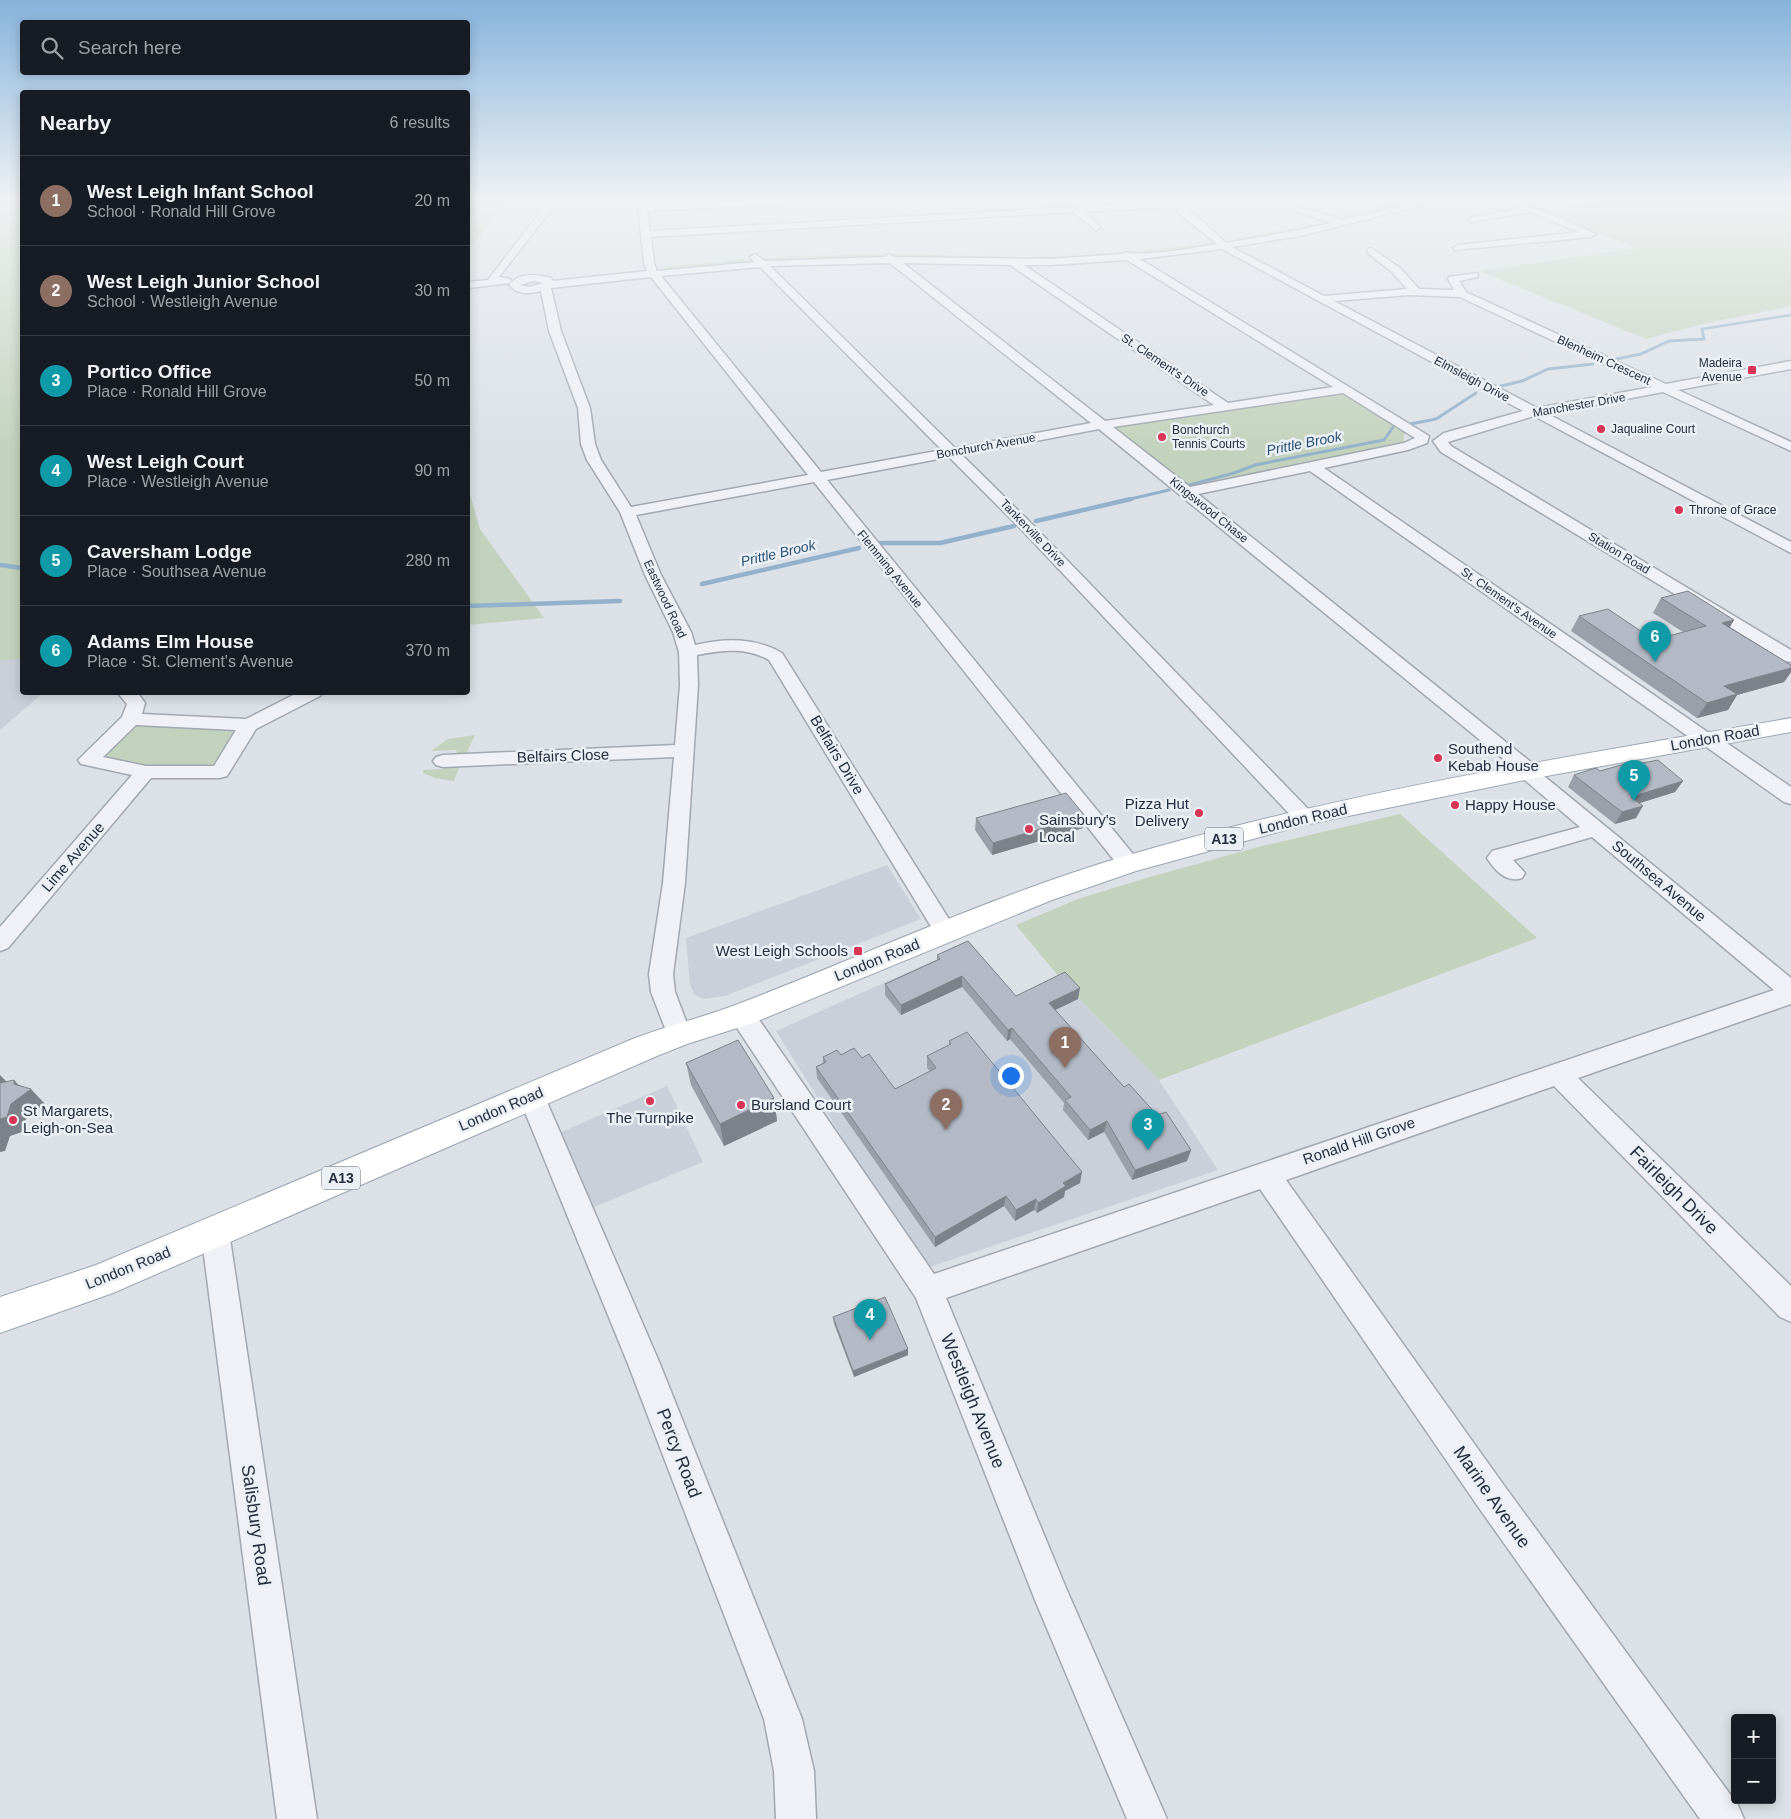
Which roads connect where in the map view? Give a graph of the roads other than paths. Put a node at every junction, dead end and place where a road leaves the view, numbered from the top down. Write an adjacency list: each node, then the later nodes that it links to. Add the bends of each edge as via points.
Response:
1 (487, 283): 14 (street)
2 (521, 283): 3 (street)
3 (525, 283): 15 (street); 16 (street)
4 (547, 283): 16 (street)
5 (584, 283): 16 (street)
6 (661, 283): 32 (street, Flemming Avenue)
7 (781, 283): 30 (street, Tankerville Drive)
8 (923, 283): 27 (street, Kingswood Chase)
9 (1045, 283): 25 (street, St. Clement's Drive)
10 (1172, 283): 23 (street)
11 (1293, 283): 19 (street, Elmsleigh Drive)
12 (1408, 283): 17 (street)
13 (1455, 283): 18 (street)
14 (470, 286)
15 (470, 286)
16 (547, 290): 34 (street, Eastwood Road, via 555,331 584,408 588,444 594,460)
17 (1416, 292): 18 (street, Blenheim Crescent); 19 (street, Blenheim Crescent)
18 (1462, 294): 24 (street, Blenheim Crescent)
19 (1322, 299): 26 (street, Elmsleigh Drive)
20 (1791, 365): 21 (street, Manchester Drive)
21 (1761, 370): 22 (street); 24 (street, Manchester Drive)
22 (1782, 379)
23 (1346, 389): 25 (street, Bonchurch Avenue); 31 (street, via 1414,430 1422,440)
24 (1666, 389): 26 (street, Manchester Drive); 28 (street, Blenheim Crescent)
25 (1226, 407): 27 (street, Bonchurch Avenue)
26 (1537, 413): 29 (street, Manchester Drive, via 1442,438 1440,445); 35 (street, Elmsleigh Drive)
27 (1102, 425): 30 (street, Bonchurch Avenue); 33 (street, Kingswood Chase)
28 (1791, 447)
29 (1446, 449): 37 (street, Station Road)
30 (952, 452): 32 (street, Bonchurch Avenue); 49 (street, Tankerville Drive)
31 (1312, 466): 33 (street); 43 (street, St. Clement's Avenue)
32 (817, 477): 34 (street, Bonchurch Avenue); 51 (street, Flemming Avenue)
33 (1187, 492): 46 (street, Kingswood Chase)
34 (627, 512): 36 (street, Eastwood Road)
35 (1791, 548)
36 (688, 652): 44 (street, Eastwood Road); 53 (street, Belfairs Drive, via 719,645 746,644 776,656)
37 (1791, 657)
38 (129, 695): 40 (street, via 136,702)
39 (308, 695): 41 (street)
40 (131, 719): 41 (street); 47 (street, via 88,760)
41 (249, 725): 47 (street, via 220,772)
42 (1791, 725): 43 (main road, London Road / A13)
43 (1707, 740): 46 (main road, London Road / A13); 48 (street, St. Clement's Avenue)
44 (684, 751): 45 (street, Belfairs Close); 57 (street, Eastwood Road, via 674,883 661,974 663,992)
45 (443, 761)
46 (1529, 771): 49 (main road, London Road / A13); 50 (street, Southsea Avenue)
47 (146, 772): 54 (street, Lime Avenue)
48 (1791, 797)
49 (1304, 817): 51 (main road, London Road / A13)
50 (1596, 829): 52 (street, via 1500,856 1498,858); 55 (street, Southsea Avenue)
51 (1129, 864): 53 (main road, London Road / A13, via 1042,893)
52 (1514, 874)
53 (946, 932): 56 (main road, London Road / A13)
54 (0, 942)
55 (1791, 992): 58 (street, Ronald Hill Grove)
56 (742, 1015): 57 (main road, London Road / A13); 62 (street, Westleigh Avenue)
57 (679, 1034): 59 (main road, London Road / A13)
58 (1557, 1073): 60 (street, Ronald Hill Grove); 63 (street, Fairleigh Drive)
59 (531, 1096): 61 (main road, London Road / A13); 66 (street, Percy Road, via 644,1364 783,1719 794,1771)
60 (1265, 1173): 62 (street, Ronald Hill Grove); 68 (street, Marine Avenue, via 1491,1496)
61 (215, 1232): 64 (main road, London Road / A13, via 100,1281); 65 (street, Salisbury Road)
62 (928, 1290): 67 (street, Westleigh Avenue, via 1053,1600)
63 (1791, 1307)
64 (0, 1315)
65 (297, 1819)
66 (796, 1819)
67 (1147, 1819)
68 (1724, 1819)

